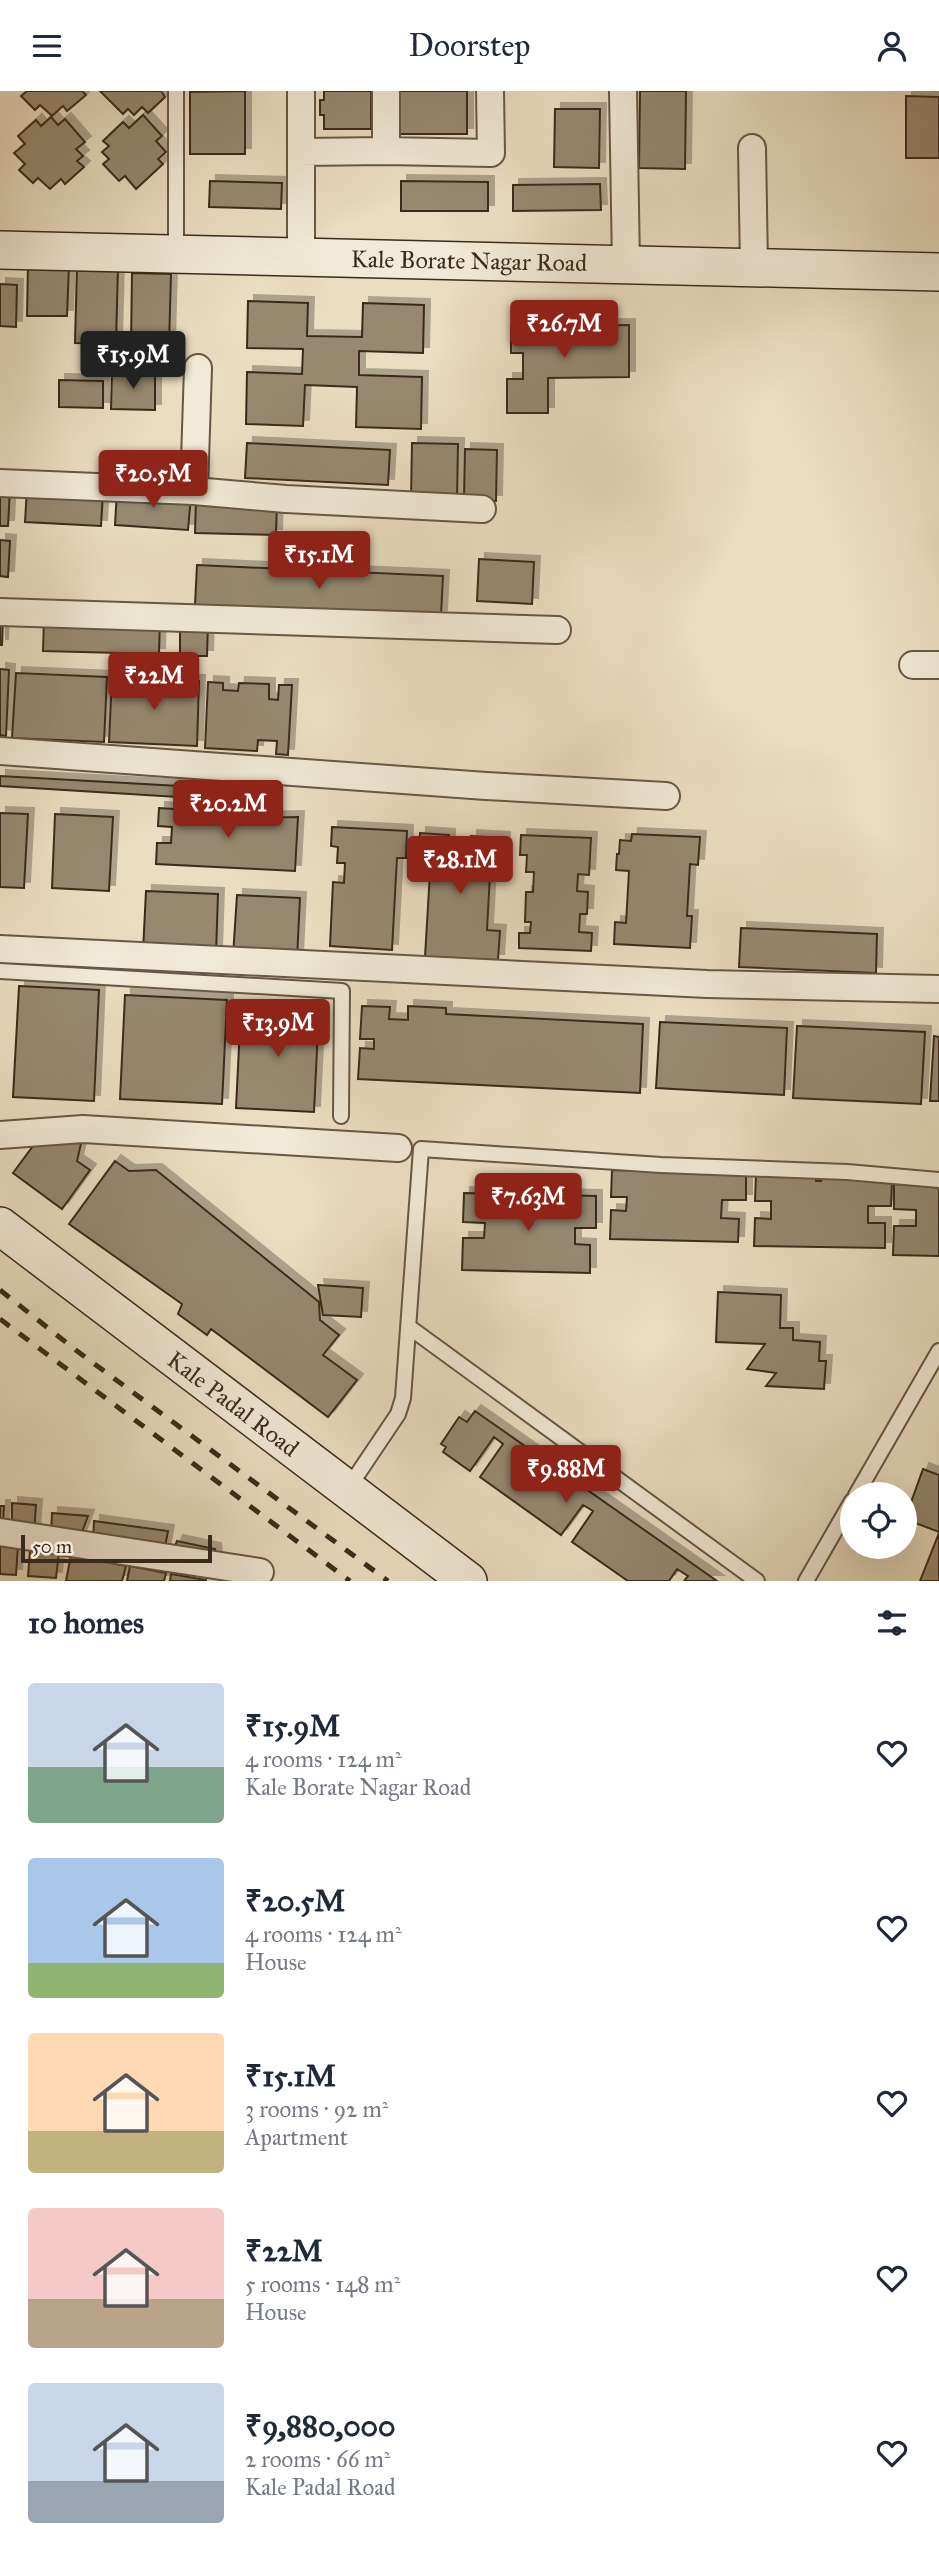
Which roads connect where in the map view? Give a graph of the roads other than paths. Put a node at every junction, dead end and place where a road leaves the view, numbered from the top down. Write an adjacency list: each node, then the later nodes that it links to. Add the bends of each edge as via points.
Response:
1 (176, 91): 10 (lane)
2 (301, 91): 8 (street)
3 (386, 91): 7 (street)
4 (490, 91): 7 (street, via 491,153)
5 (623, 91): 12 (street)
6 (752, 148): 13 (street)
7 (386, 151): 8 (street)
8 (301, 152): 11 (street)
9 (0, 250): 10 (street, Kale Borate Nagar Road)
10 (176, 254): 11 (street, Kale Borate Nagar Road)
11 (301, 257): 12 (street, Kale Borate Nagar Road)
12 (626, 264): 13 (street, Kale Borate Nagar Road)
13 (754, 267): 14 (street, Kale Borate Nagar Road)
14 (939, 272)
15 (198, 368): 17 (street)
16 (0, 483): 17 (street)
17 (194, 491): 18 (street)
18 (482, 509)
19 (0, 612): 20 (street)
20 (557, 630)
21 (0, 751): 22 (street)
22 (666, 796)
23 (0, 949): 25 (street, via 693,983)
24 (0, 971): 26 (lane, via 342,991)
25 (939, 989)
26 (341, 1116)
27 (0, 1135): 28 (street, via 83,1129)
28 (398, 1148)
29 (939, 1180): 31 (lane, via 421,1149)
30 (0, 1226): 34 (street, Kale Padal Road)
31 (409, 1327): 34 (lane, via 401,1407); 39 (lane)
32 (939, 1352): 33 (lane)
33 (864, 1482)
34 (346, 1490): 38 (street, Kale Padal Road)
35 (840, 1522): 40 (lane)
36 (0, 1532): 37 (street)
37 (260, 1572)
38 (468, 1581)
39 (757, 1581)
40 (806, 1581)

